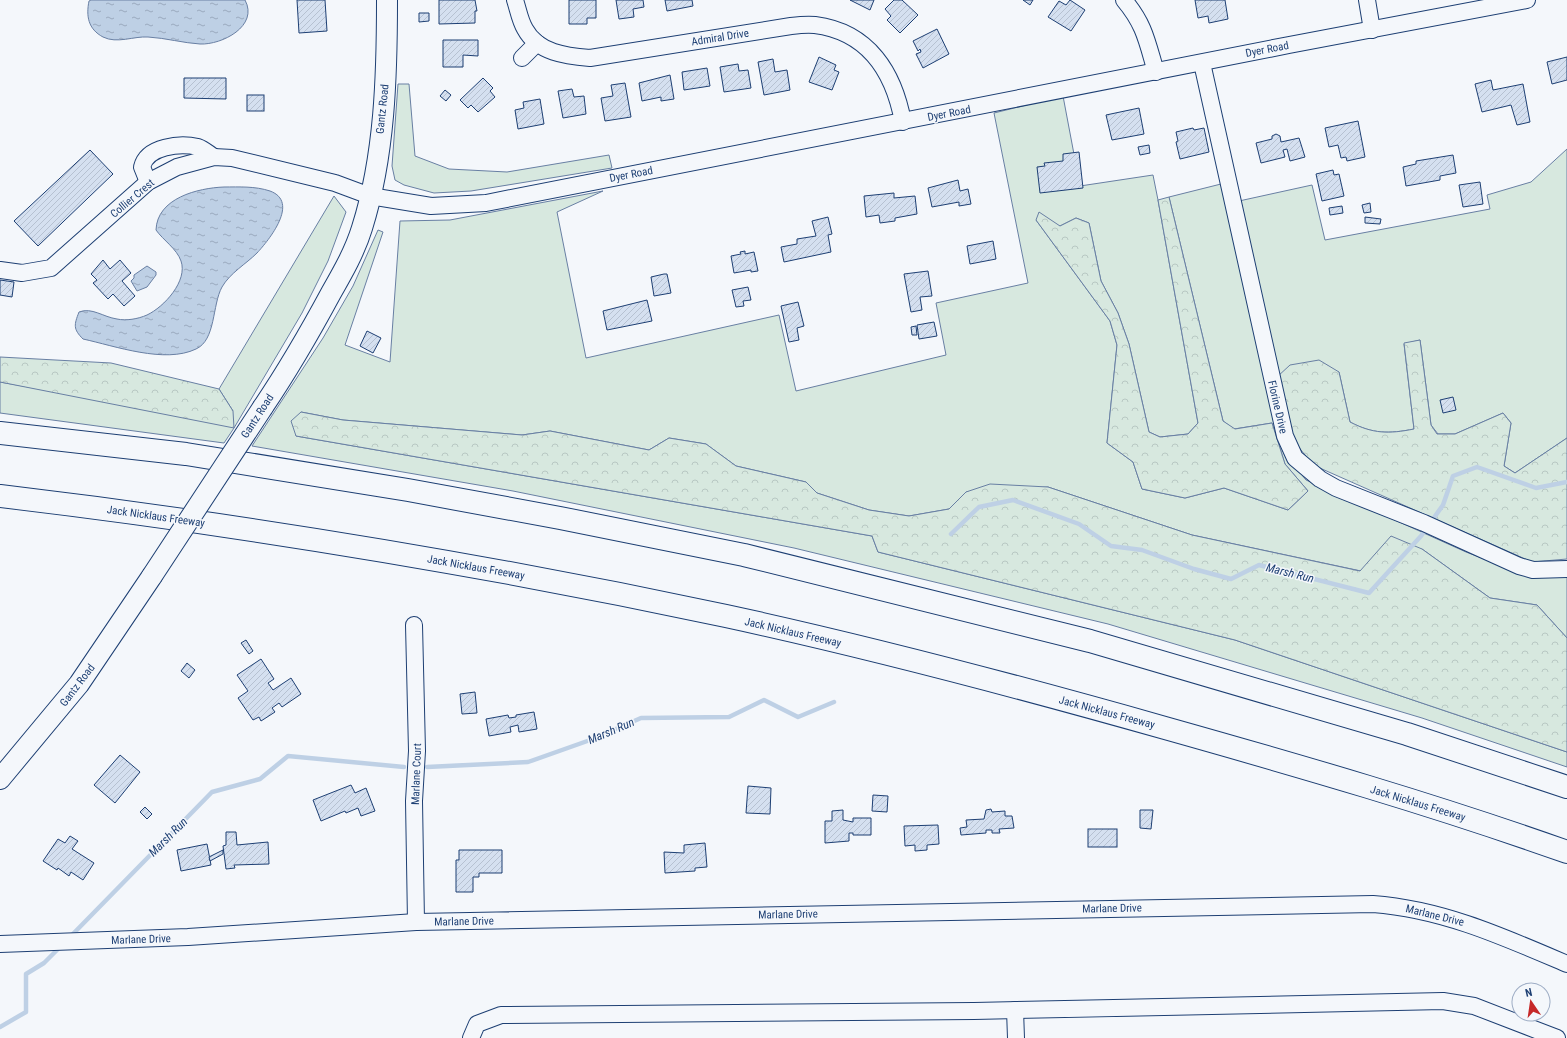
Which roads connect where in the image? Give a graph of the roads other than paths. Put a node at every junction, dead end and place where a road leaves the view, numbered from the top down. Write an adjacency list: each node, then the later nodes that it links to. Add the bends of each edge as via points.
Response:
1 (387, 0): 14 (main road, Gantz Road, via 384,96)
2 (515, 0): 7 (street, Admiral Drive, via 525,30)
3 (1124, 0): 10 (street, via 1137,16 1146,35)
4 (1367, 0): 6 (street)
5 (1527, 0): 6 (street, Dyer Road)
6 (1372, 30): 9 (street, Dyer Road)
7 (537, 43): 8 (street); 11 (street, Admiral Drive, via 553,53 590,58 791,26 815,25 838,31 859,42 878,58 897,94)
8 (522, 58)
9 (1202, 63): 10 (street, Dyer Road); 18 (street, Florine Drive, via 1252,291 1289,447 1295,458 1336,488 1415,519 1519,566 1533,570)
10 (1156, 72): 11 (street, Dyer Road)
11 (903, 122): 14 (street, Dyer Road, via 486,203 431,206)
12 (214, 157): 13 (street, Collier Crest, via 178,167); 13 (street, via 200,148 185,145 154,152 145,158 142,167); 14 (street, Collier Crest, via 232,158 335,183)
13 (148, 182): 15 (street, Collier Crest, via 51,268 22,273)
14 (370, 196): 20 (main road, Gantz Road, bridge, via 354,250 313,328 263,407 79,684)
15 (0, 270)
16 (0, 433): 21 (highway, via 186,454 408,490 744,555 1090,641 1407,734)
17 (0, 496): 22 (highway, Jack Nicklaus Freeway, via 166,517 390,551 729,617 911,659 1085,705 1478,820)
18 (1567, 569)
19 (414, 625): 23 (street, Marlane Court, via 417,751 414,801)
20 (0, 779)
21 (1567, 787)
22 (1567, 852)
23 (416, 922): 24 (street, Marlane Drive, via 188,937); 25 (street, Marlane Drive, via 1373,904 1420,909 1449,917)
24 (0, 944)
25 (1567, 964)
26 (1016, 1010): 27 (street, via 501,1015 477,1024); 28 (street); 29 (street, via 1443,1001 1474,1006)
27 (471, 1038)
28 (1016, 1038)
29 (1557, 1038)

